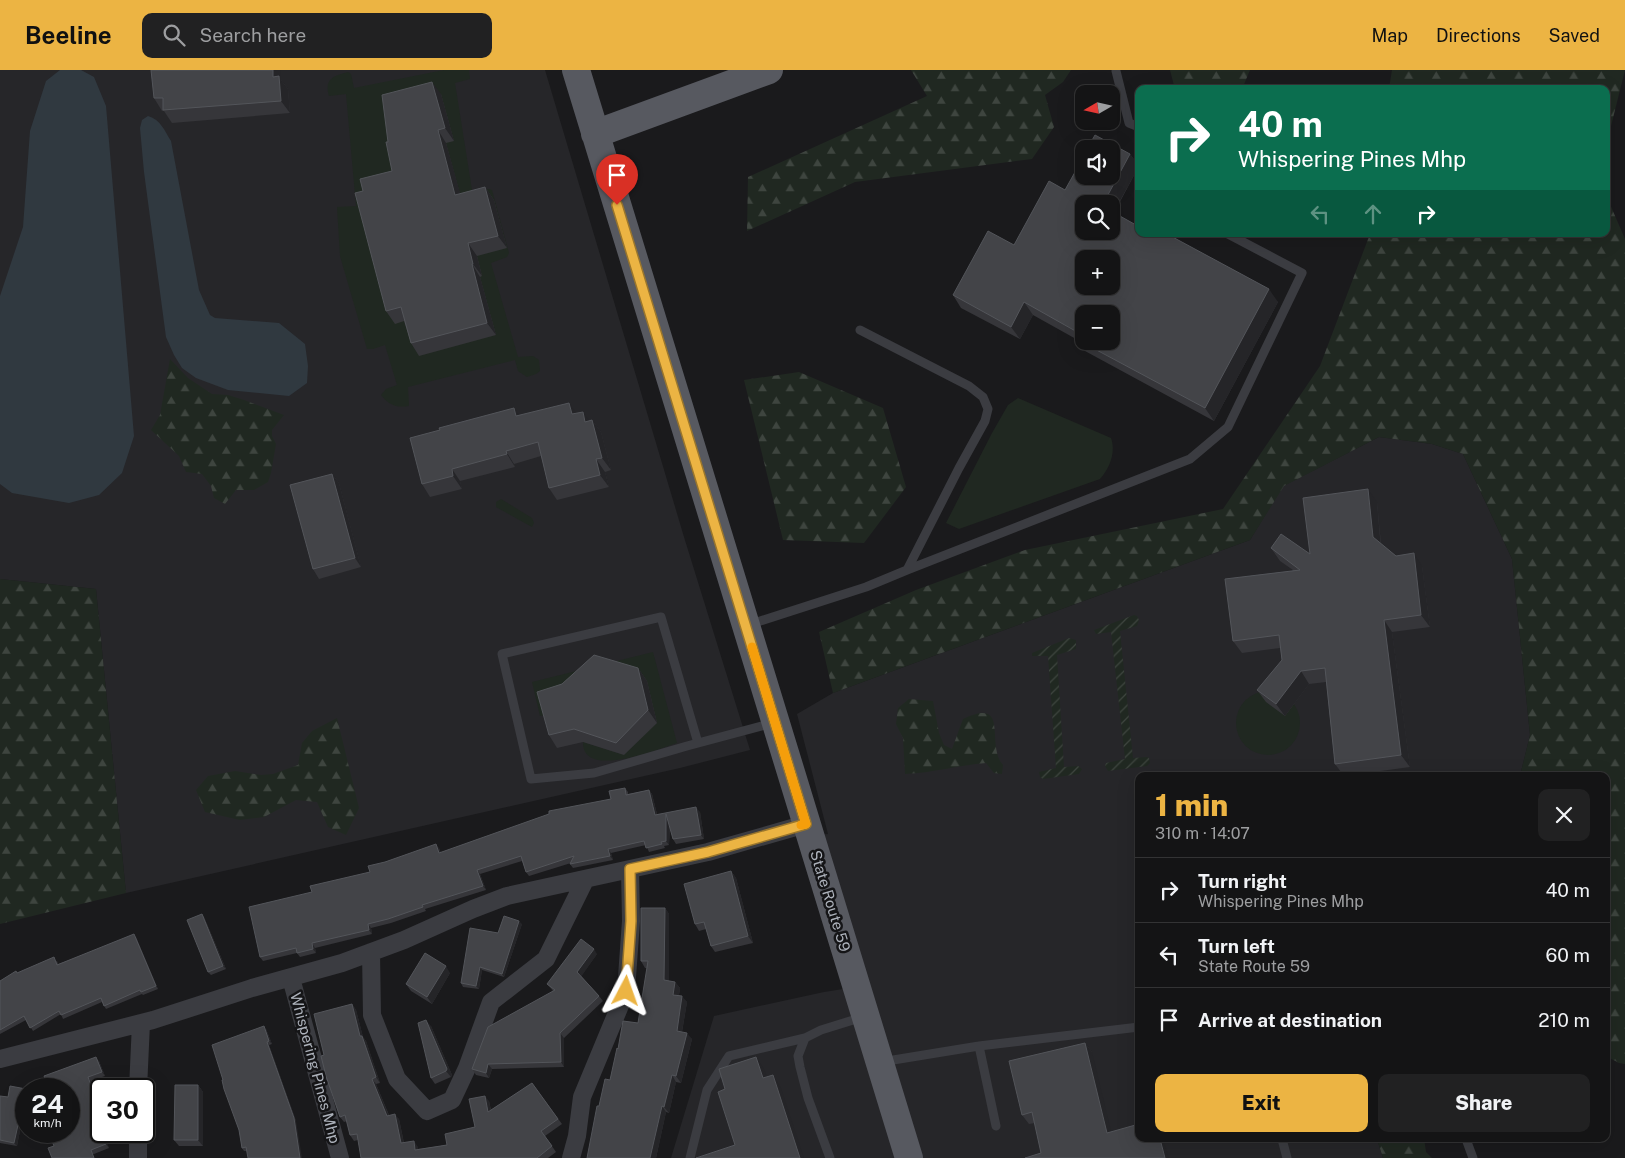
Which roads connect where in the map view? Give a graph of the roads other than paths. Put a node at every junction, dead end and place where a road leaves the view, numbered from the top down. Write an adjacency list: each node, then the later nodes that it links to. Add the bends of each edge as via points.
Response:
1 (576, 70): 5 (main road, State Route 59)
2 (770, 70): 5 (main road)
3 (1116, 71): 4 (lane, via 1129,123)
4 (1135, 125)
5 (595, 134): 9 (main road, State Route 59)
6 (1234, 237): 8 (lane, via 1302,273 1228,427 1190,459)
7 (860, 330): 8 (lane, via 969,386 983,398 988,409 985,421)
8 (907, 570): 9 (lane, via 866,587)
9 (746, 626): 10 (main road, State Route 59)
10 (775, 722): 11 (lane); 12 (main road, State Route 59)
11 (698, 743): 11 (lane, via 594,773 531,779 502,654 661,617)
12 (806, 824): 13 (street, Whispering Pines Mhp, via 708,852); 17 (main road, State Route 59)
13 (630, 869): 14 (street, Whispering Pines Mhp); 31 (street, via 631,921 626,991 582,1097)
14 (585, 880): 15 (street, Whispering Pines Mhp, via 507,896); 15 (street, via 546,959 491,1002 452,1100 427,1111 397,1079 372,1015)
15 (371, 952): 16 (street, Whispering Pines Mhp)
16 (290, 978): 18 (street, Whispering Pines Mhp); 30 (street, Whispering Pines Mhp)
17 (865, 1016): 20 (lane); 23 (main road, State Route 59)
18 (141, 1023): 22 (street, Whispering Pines Mhp); 24 (street)
19 (1135, 1027): 21 (lane)
20 (805, 1038): 32 (lane, via 729,1056 707,1090); 33 (lane, via 798,1056 800,1067)
21 (979, 1046): 23 (lane); 25 (lane)
22 (0, 1060)
23 (880, 1062): 34 (main road, State Route 59)
24 (138, 1078)
25 (996, 1126)
26 (1283, 1142): 35 (lane)
27 (1467, 1142): 36 (lane)
28 (138, 1143): 29 (street)
29 (138, 1158)
30 (340, 1158)
31 (571, 1158)
32 (690, 1158)
33 (830, 1158)
34 (909, 1158)
35 (1287, 1158)
36 (1473, 1158)

